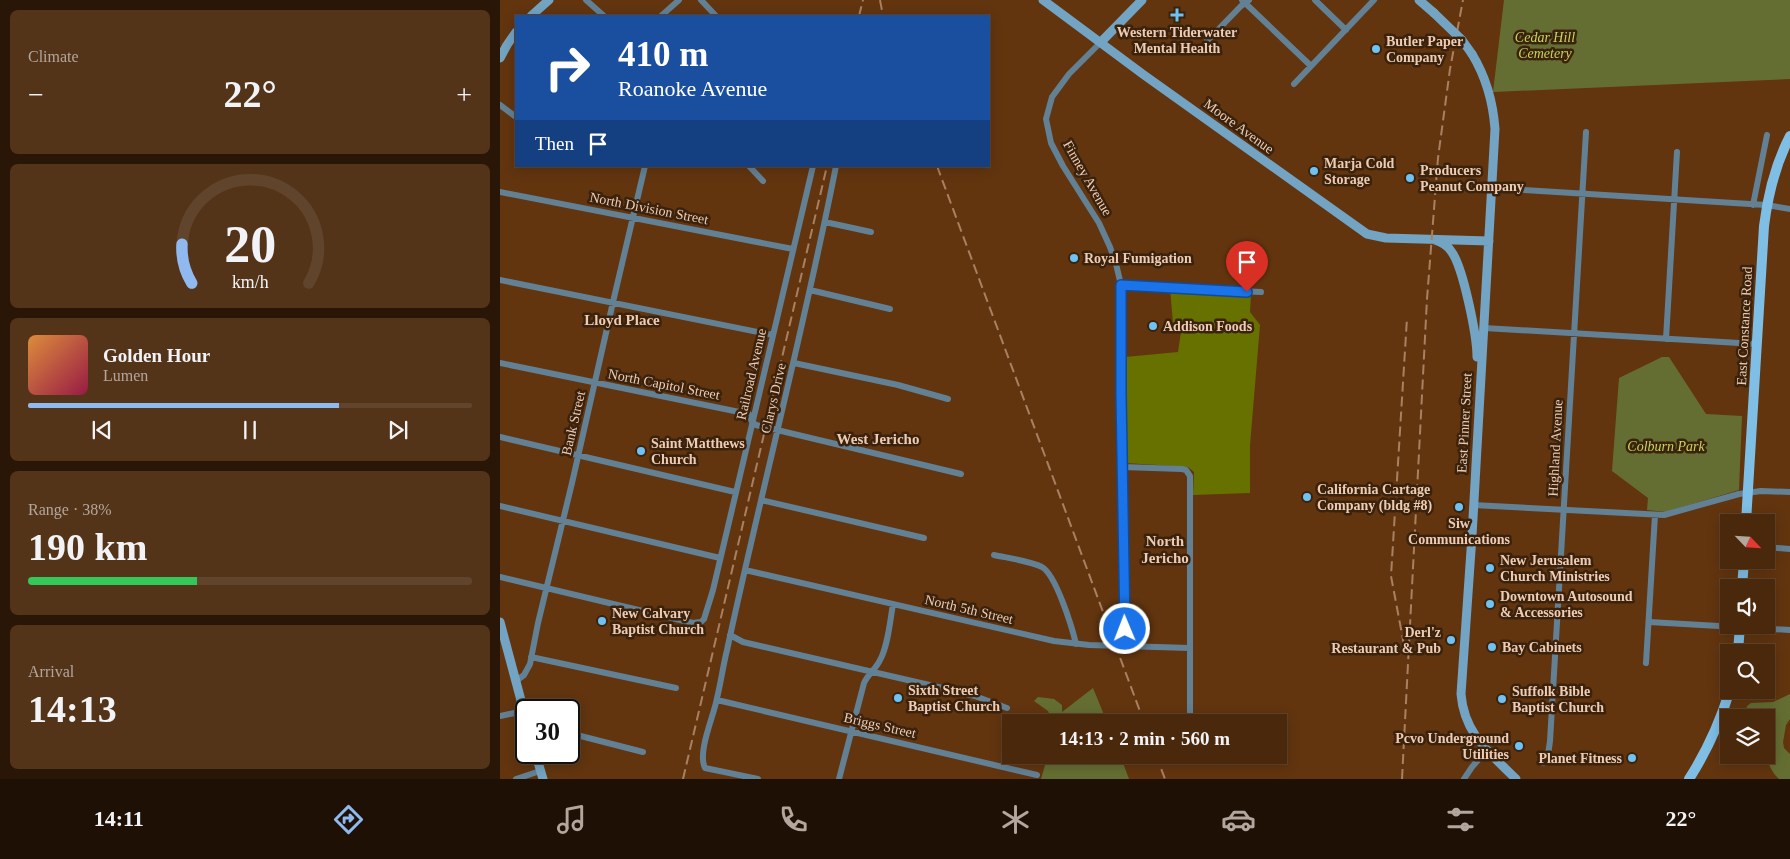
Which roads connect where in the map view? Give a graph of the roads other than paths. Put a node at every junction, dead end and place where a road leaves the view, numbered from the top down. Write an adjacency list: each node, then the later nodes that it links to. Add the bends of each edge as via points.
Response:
1 (548, 0): 11 (main road)
2 (586, 0): 12 (street)
3 (679, 0): 13 (street)
4 (701, 0): 14 (street)
5 (1043, 0): 18 (main road, Moore Avenue)
6 (1142, 0): 18 (main road, Finney Avenue)
7 (1315, 0): 15 (street)
8 (1374, 0): 15 (street)
9 (1419, 0): 33 (main road, East Pinner Street, bridge, via 1462,40 1484,78 1495,129)
10 (1246, 1): 17 (street); 20 (street)
11 (532, 15)
12 (603, 15)
13 (662, 15)
14 (715, 15)
15 (1346, 30): 20 (street)
16 (515, 35): 19 (main road)
17 (1207, 41)
18 (1101, 42): 43 (main road, Moore Avenue, via 1367,234 1379,238); 47 (street, Finney Avenue, via 1052,96 1046,127 1051,143 1099,223)
19 (500, 58)
20 (1311, 66): 21 (street)
21 (1294, 84)
22 (500, 105): 23 (street)
23 (515, 115)
24 (1586, 132): 35 (street, Highland Avenue)
25 (1768, 135): 37 (street)
26 (1790, 136): 38 (main road, East Constance Road, via 1774,173)
27 (1677, 152): 36 (street)
28 (645, 167): 40 (street, Bank Street)
29 (750, 167): 32 (street)
30 (813, 167): 45 (street, Railroad Avenue)
31 (836, 167): 41 (street, Clarys Drive)
32 (763, 181)
33 (1492, 188): 35 (street); 44 (main road, East Pinner Street)
34 (500, 192): 40 (street, North Division Street)
35 (1583, 194): 36 (street); 53 (street, Highland Avenue)
36 (1674, 200): 37 (street); 55 (street)
37 (1753, 204): 38 (street)
38 (1766, 205): 39 (street); 56 (main road, East Constance Road)
39 (1790, 209)
40 (632, 217): 45 (street, North Division Street); 50 (street, Bank Street)
41 (825, 222): 42 (street); 48 (street, Clarys Drive)
42 (871, 232)
43 (1432, 239): 44 (main road, Moore Avenue); 62 (main road, via 1448,248 1455,257 1466,297 1477,346)
44 (1489, 241): 52 (main road, East Pinner Street)
45 (793, 249): 54 (street, Railroad Avenue)
46 (500, 280): 50 (street)
47 (1121, 285): 49 (street); 66 (street, Finney Avenue)
48 (810, 290): 51 (street); 58 (street, Clarys Drive)
49 (1261, 292)
50 (612, 302): 54 (street); 59 (street, Bank Street)
51 (890, 309)
52 (1484, 328): 53 (street); 62 (main road, East Pinner Street)
53 (1574, 333): 55 (street); 74 (street, Highland Avenue)
54 (773, 335): 61 (street, Railroad Avenue)
55 (1666, 339): 56 (street)
56 (1756, 344): 70 (main road, East Constance Road)
57 (500, 363): 59 (street, North Capitol Street)
58 (794, 363): 60 (street); 63 (street, Clarys Drive)
59 (595, 382): 61 (street, North Capitol Street, via 749,414); 65 (street, Bank Street)
60 (948, 399)
61 (752, 422): 63 (street, North Capitol Street); 68 (street, Railroad Avenue)
62 (1478, 423): 72 (main road, East Pinner Street)
63 (778, 430): 67 (street, North Capitol Street); 71 (street, Clarys Drive)
64 (500, 437): 65 (street)
65 (578, 455): 68 (street); 77 (street, Bank Street)
66 (1123, 467): 94 (street, Finney Avenue); 96 (street, via 1182,469 1188,473 1191,486)
67 (961, 474)
68 (735, 492): 82 (street, Railroad Avenue)
69 (1790, 492): 70 (street)
70 (1748, 493): 75 (main road, East Constance Road); 76 (street, via 1675,514)
71 (761, 500): 78 (street); 83 (street, Clarys Drive)
72 (1474, 505): 74 (street); 111 (main road, East Pinner Street, via 1461,694 1468,724)
73 (500, 506): 77 (street)
74 (1564, 510): 76 (street); 113 (street, Highland Avenue, via 1550,741)
75 (1747, 514)
76 (1655, 515): 88 (street)
77 (562, 522): 82 (street); 85 (street, Bank Street)
78 (924, 538)
79 (1775, 548): 80 (street)
80 (1790, 549)
81 (994, 555): 93 (street, via 1048,571)
82 (720, 558): 85 (street, Railroad Avenue, via 706,614 698,623)
83 (745, 570): 86 (street, North 5th Street); 92 (street, Clarys Drive)
84 (500, 577): 85 (street, Railroad Avenue)
85 (546, 588): 97 (street, Bank Street)
86 (893, 604): 93 (street, North 5th Street); 99 (street, via 883,654)
87 (500, 622): 95 (main road)
88 (1649, 622): 89 (street); 98 (street)
89 (1720, 625)
90 (1775, 629): 91 (street)
91 (1790, 630)
92 (730, 635): 99 (street, via 743,642); 104 (street, Clarys Drive)
93 (1076, 644): 94 (street, North 5th Street)
94 (1125, 647): 96 (street, North 5th Street)
95 (504, 648): 100 (main road)
96 (1190, 648): 106 (street)
97 (531, 657): 100 (street, Bank Street, via 527,670); 101 (street)
98 (1646, 663)
99 (870, 672): 105 (street, via 975,696); 109 (street)
100 (516, 681): 102 (main road)
101 (676, 688)
102 (521, 699)
103 (1727, 699): 121 (main road, via 1718,727)
104 (717, 700): 109 (street, Briggs Street); 117 (street, Clarys Drive, via 704,748 705,768)
105 (1007, 708)
106 (1190, 714)
107 (515, 715): 108 (street)
108 (500, 716)
109 (851, 732): 115 (street, Briggs Street); 118 (street)
110 (580, 736): 112 (street)
111 (1487, 750): 119 (street); 120 (main road, East Pinner Street)
112 (643, 752)
113 (1543, 763)
114 (542, 775): 116 (street)
115 (1037, 775)
116 (516, 779)
117 (758, 779)
118 (839, 779)
119 (1464, 779)
120 (1516, 779)
121 (1689, 779)

